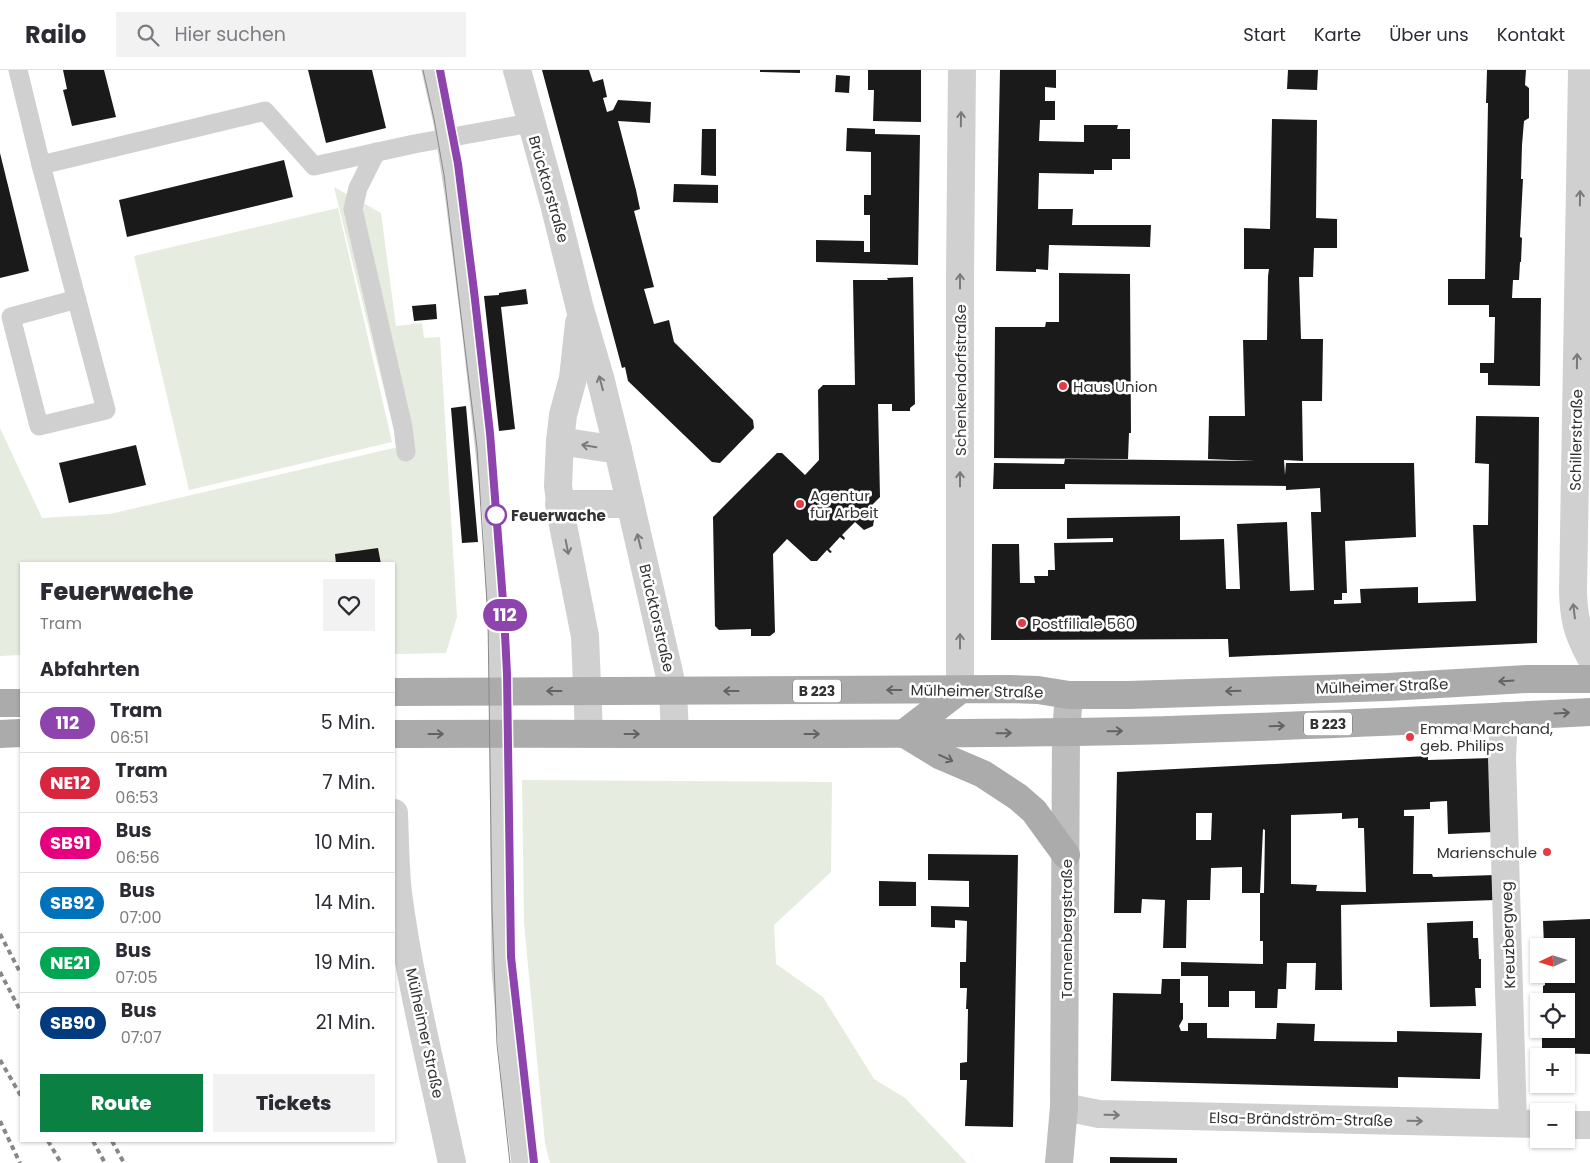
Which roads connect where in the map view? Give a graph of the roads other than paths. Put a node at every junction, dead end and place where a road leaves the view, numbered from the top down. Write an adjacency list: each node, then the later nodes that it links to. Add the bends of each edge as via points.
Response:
1 (18, 70): 8 (lane)
2 (431, 70): 41 (lane, via 456,210 492,516 498,647 501,970)
3 (517, 70): 6 (street, Brücktorstraße)
4 (962, 70): 19 (street, Schenkendorfstraße, one-way to 4)
5 (1582, 70): 16 (street, Schillerstraße, one-way to 5, via 1579,636 1573,592)
6 (530, 123): 7 (lane); 10 (street, Brücktorstraße)
7 (376, 152): 8 (lane, via 314,166 265,111); 13 (lane, via 358,188 353,209)
8 (41, 165): 9 (lane)
9 (77, 299): 9 (lane, via 11,317 39,426 106,410)
10 (580, 309): 11 (street, Brücktorstraße, via 573,378); 12 (street, Brücktorstraße, one-way to 10)
11 (560, 441): 12 (street, one-way to 11); 14 (street, Brücktorstraße)
12 (618, 450): 15 (street, Brücktorstraße)
13 (406, 452)
14 (559, 504): 15 (street); 20 (street, Brücktorstraße, one-way to 20, via 585,636)
15 (630, 504): 18 (street, Brücktorstraße, one-way to 15)
16 (1590, 656)
17 (1590, 679): 22 (main road, Mülheimer Straße / B 223, one-way to 22)
18 (673, 690): 19 (main road, Mülheimer Straße / B 223, one-way to 18); 20 (main road, Mülheimer Straße / B 223); 32 (street, Brücktorstraße)
19 (960, 690): 22 (main road, Mülheimer Straße / B 223, via 1038,690); 33 (main road)
20 (588, 691): 21 (main road, Mülheimer Straße / B 223, one-way to 21); 31 (street, Brücktorstraße)
21 (395, 692)
22 (1069, 695): 27 (street, Tannenbergstraße)
23 (0, 703): 24 (main road)
24 (20, 703)
25 (1590, 712): 26 (main road, B 223, one-way to 25)
26 (1504, 716): 27 (main road, B 223, one-way to 26); 37 (street, Kreuzbergweg, via 1502,758)
27 (1066, 732): 33 (main road, B 223, one-way to 27); 35 (street, Tannenbergstraße)
28 (0, 734): 29 (main road)
29 (20, 734)
30 (395, 734): 31 (main road, B 223, one-way to 31)
31 (589, 734): 32 (main road, B 223, one-way to 32)
32 (676, 734): 33 (main road, B 223, one-way to 33)
33 (903, 734): 35 (main road, one-way to 35, via 941,756 983,774 1018,797 1034,811)
34 (395, 832): 40 (street, Mülheimer Straße, via 403,928)
35 (1066, 855): 36 (street, Tannenbergstraße)
36 (1064, 1107): 37 (street, Elsa-Brändström-Straße, one-way to 37, via 1099,1114); 42 (street, Tannenbergstraße)
37 (1526, 1124)
38 (1575, 1124): 39 (street)
39 (1590, 1125)
40 (452, 1163)
41 (521, 1163)
42 (1059, 1163)

